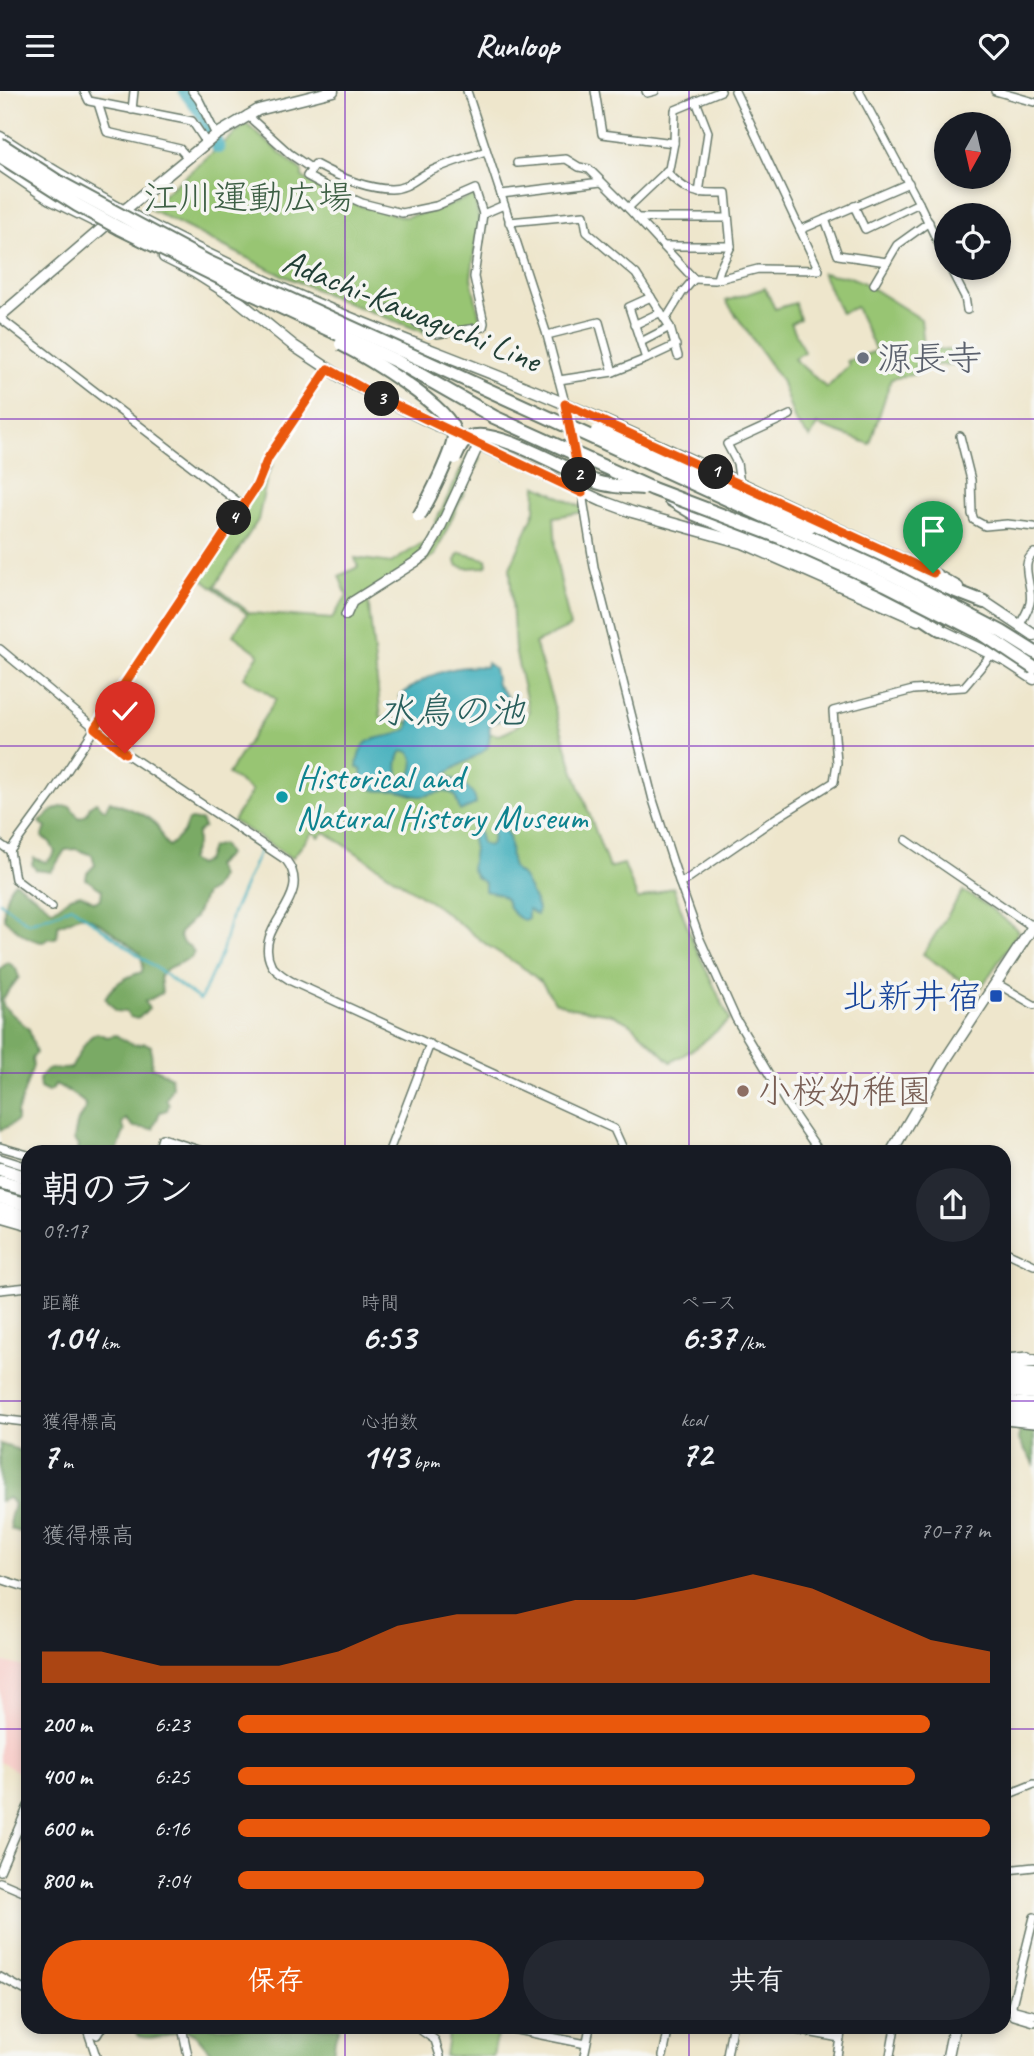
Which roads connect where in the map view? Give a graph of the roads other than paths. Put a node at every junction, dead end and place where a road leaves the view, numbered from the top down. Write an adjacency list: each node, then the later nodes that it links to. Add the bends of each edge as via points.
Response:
1 (84, 91): 15 (street, via 89,101)
2 (134, 91): 16 (street)
3 (192, 91): 18 (street)
4 (332, 91): 17 (main road)
5 (467, 91): 23 (street)
6 (595, 91): 21 (street, via 603,134)
7 (646, 91): 8 (street)
8 (655, 91)
9 (722, 91): 13 (street)
10 (735, 91): 46 (street)
11 (859, 91): 31 (street)
12 (995, 91): 14 (street)
13 (700, 97): 21 (street, via 675,110); 32 (street, via 708,132)
14 (1034, 102)
15 (98, 103): 16 (street); 25 (street, via 107,132 180,149)
16 (132, 110): 20 (street, via 192,121)
17 (247, 115): 18 (main road); 28 (street)
18 (216, 135): 20 (main road)
19 (0, 137): 38 (main road, Adachi-Kawaguchi Line)
20 (206, 142): 25 (main road)
21 (674, 143): 29 (street)
22 (0, 144): 68 (highway, bridge, via 57,181 186,250)
23 (486, 151): 28 (street, via 393,189 350,181 315,164); 33 (street)
24 (0, 156): 55 (highway, bridge, via 109,222)
25 (188, 158): 38 (main road)
26 (517, 163): 30 (street, via 566,159 589,169)
27 (0, 165): 45 (main road, Adachi-Kawaguchi Line, via 50,199)
28 (312, 169): 39 (street, via 307,176 333,190 402,213 436,206 475,189)
29 (666, 171): 32 (street, via 692,193); 37 (street)
30 (601, 182): 33 (street); 37 (street)
31 (909, 183): 34 (street); 36 (street)
32 (699, 193): 41 (street, via 726,193)
33 (501, 194): 35 (street)
34 (919, 203): 36 (street, via 865,229); 44 (street)
35 (504, 205): 39 (street); 43 (street)
36 (854, 206): 42 (street)
37 (628, 208): 40 (street)
38 (125, 210): 45 (main road); 72 (main road, Adachi-Kawaguchi Line, via 312,302)
39 (484, 215): 57 (street, via 474,277 483,327 437,334)
40 (637, 218): 41 (street); 48 (street)
41 (728, 218): 49 (street)
42 (825, 219): 46 (street); 50 (street, via 838,255)
43 (509, 222): 56 (street, via 584,215 586,232 636,274); 63 (street)
44 (929, 222): 47 (street); 50 (street, via 897,245)
45 (104, 226): 60 (main road); 69 (main road, Adachi-Kawaguchi Line, via 215,285)
46 (800, 230): 52 (street, via 819,270 758,269)
47 (934, 233)
48 (663, 246): 49 (street); 51 (street)
49 (731, 246): 52 (street)
50 (887, 262): 54 (street)
51 (694, 279): 52 (street); 59 (street)
52 (717, 279)
53 (956, 280): 58 (street)
54 (874, 285)
55 (253, 294): 77 (highway, bridge, via 396,361 494,417); 77 (highway, bridge, via 357,352 449,419 453,444 422,518 460,447 478,435 499,438 606,485)
56 (651, 297): 59 (street); 61 (street, via 629,307)
57 (390, 308)
58 (967, 310)
59 (664, 315): 61 (street); 62 (street)
60 (0, 317): 79 (street)
61 (634, 325): 64 (street)
62 (670, 327): 64 (street); 65 (street)
63 (547, 335): 70 (street, via 599,322); 71 (street)
64 (640, 342): 67 (street)
65 (676, 345): 66 (street); 67 (street)
66 (678, 356)
67 (646, 359): 70 (street)
68 (434, 365): 82 (highway, bridge, via 557,413); 88 (highway, bridge, via 891,575)
69 (328, 369): 75 (main road, Adachi-Kawaguchi Line); 79 (street)
70 (613, 372): 71 (street)
71 (559, 380): 72 (street)
72 (565, 404): 76 (main road, Adachi-Kawaguchi Line); 78 (street)
73 (789, 415): 76 (street, via 727,444 737,463)
74 (960, 436): 80 (street, via 971,480 974,520 985,526)
75 (479, 444): 78 (main road, Adachi-Kawaguchi Line); 83 (street, via 426,554 352,602)
76 (740, 484): 82 (main road, Adachi-Kawaguchi Line, via 933,573)
77 (653, 489): 85 (highway, bridge, via 695,514 878,591); 90 (highway, bridge, via 782,538 896,590 983,634)
78 (582, 493): 85 (main road, Adachi-Kawaguchi Line, via 743,543); 96 (street, via 594,567 653,800)
79 (242, 505): 92 (street)
80 (1034, 527)
81 (1034, 552): 84 (street, via 1026,563 1030,603)
82 (985, 602): 84 (main road, Adachi-Kawaguchi Line)
83 (345, 615)
84 (1020, 625): 86 (main road, Adachi-Kawaguchi Line)
85 (940, 629): 89 (main road, Adachi-Kawaguchi Line)
86 (1034, 635)
87 (0, 649): 92 (street)
88 (1034, 652)
89 (991, 655): 91 (main road, Adachi-Kawaguchi Line); 96 (street, via 964,687 913,690 833,711 834,782)
90 (1034, 668)
91 (1034, 679)
92 (95, 728): 95 (street); 101 (street, via 125,753 276,852 294,870 296,883 266,948 271,967 291,981)
93 (906, 840): 98 (street)
94 (0, 844): 95 (street)
95 (10, 851): 97 (street, via 15,879)
96 (680, 884): 106 (street, via 736,1019)
97 (52, 907)
98 (1033, 926): 99 (main road)
99 (996, 983): 100 (street); 107 (main road)
100 (1034, 1005)
101 (430, 1044): 104 (street); 105 (street, via 614,1129)
102 (160, 1145): 103 (street, via 162,1138)
103 (184, 1145)
104 (391, 1145)
105 (621, 1145)
106 (815, 1145)
107 (895, 1145)
108 (0, 1147): 109 (street)
109 (21, 1153)
110 (0, 1158): 112 (street)
111 (0, 1172): 113 (highway)
112 (21, 1172)
113 (21, 1175)
114 (0, 1182): 115 (highway)
115 (21, 1188)
116 (0, 1196): 117 (highway)
117 (21, 1203)
118 (2, 1210): 119 (highway); 120 (highway); 121 (street)
119 (21, 1211)
120 (21, 1215)
121 (21, 1222)
122 (1011, 1254): 123 (street)
123 (1034, 1265)
124 (21, 1288): 125 (street)
125 (0, 1290)
126 (1011, 1359): 127 (street)
127 (1034, 1363): 128 (highway)
128 (1011, 1367)
129 (1011, 1369): 130 (highway)
130 (1034, 1375)
131 (1011, 1380): 132 (highway)
132 (1034, 1382)
133 (1011, 1391): 134 (highway)
134 (1034, 1393)
135 (1011, 1397): 136 (highway)
136 (1034, 1399)
137 (1011, 1403): 138 (highway)
138 (1034, 1405)
139 (1011, 1414): 140 (highway)
140 (1034, 1416)
141 (0, 1419): 142 (street)
142 (21, 1422)
143 (1011, 1422): 144 (street)
144 (1034, 1424)
145 (0, 1579): 146 (street)
146 (21, 1586)
147 (1034, 1784): 148 (street)
148 (1011, 1793)
149 (21, 1822): 152 (street)
150 (1034, 1867): 151 (street)
151 (1011, 1870)
152 (0, 1871)
153 (0, 1882): 154 (street)
154 (21, 1890)
155 (1034, 1917): 158 (street)
156 (0, 1977): 157 (street)
157 (21, 1988)
158 (1011, 1998)
159 (1011, 2009): 161 (street)
160 (1011, 2012): 162 (street)
161 (1034, 2015)
162 (1034, 2022)
163 (87, 2034): 176 (street)
164 (183, 2034): 177 (street)
165 (426, 2034): 178 (street, via 435,2040)
166 (558, 2034): 175 (street)
167 (588, 2034): 175 (street)
168 (668, 2034): 180 (street)
169 (731, 2034): 181 (street)
170 (818, 2034): 174 (street)
171 (841, 2034): 174 (street)
172 (894, 2034): 183 (street)
173 (953, 2034): 184 (main road)
174 (840, 2038): 182 (street)
175 (586, 2044): 179 (street)
176 (96, 2056)
177 (188, 2056)
178 (440, 2056)
179 (584, 2056)
180 (663, 2056)
181 (727, 2056)
182 (837, 2056)
183 (890, 2056)
184 (948, 2056)

